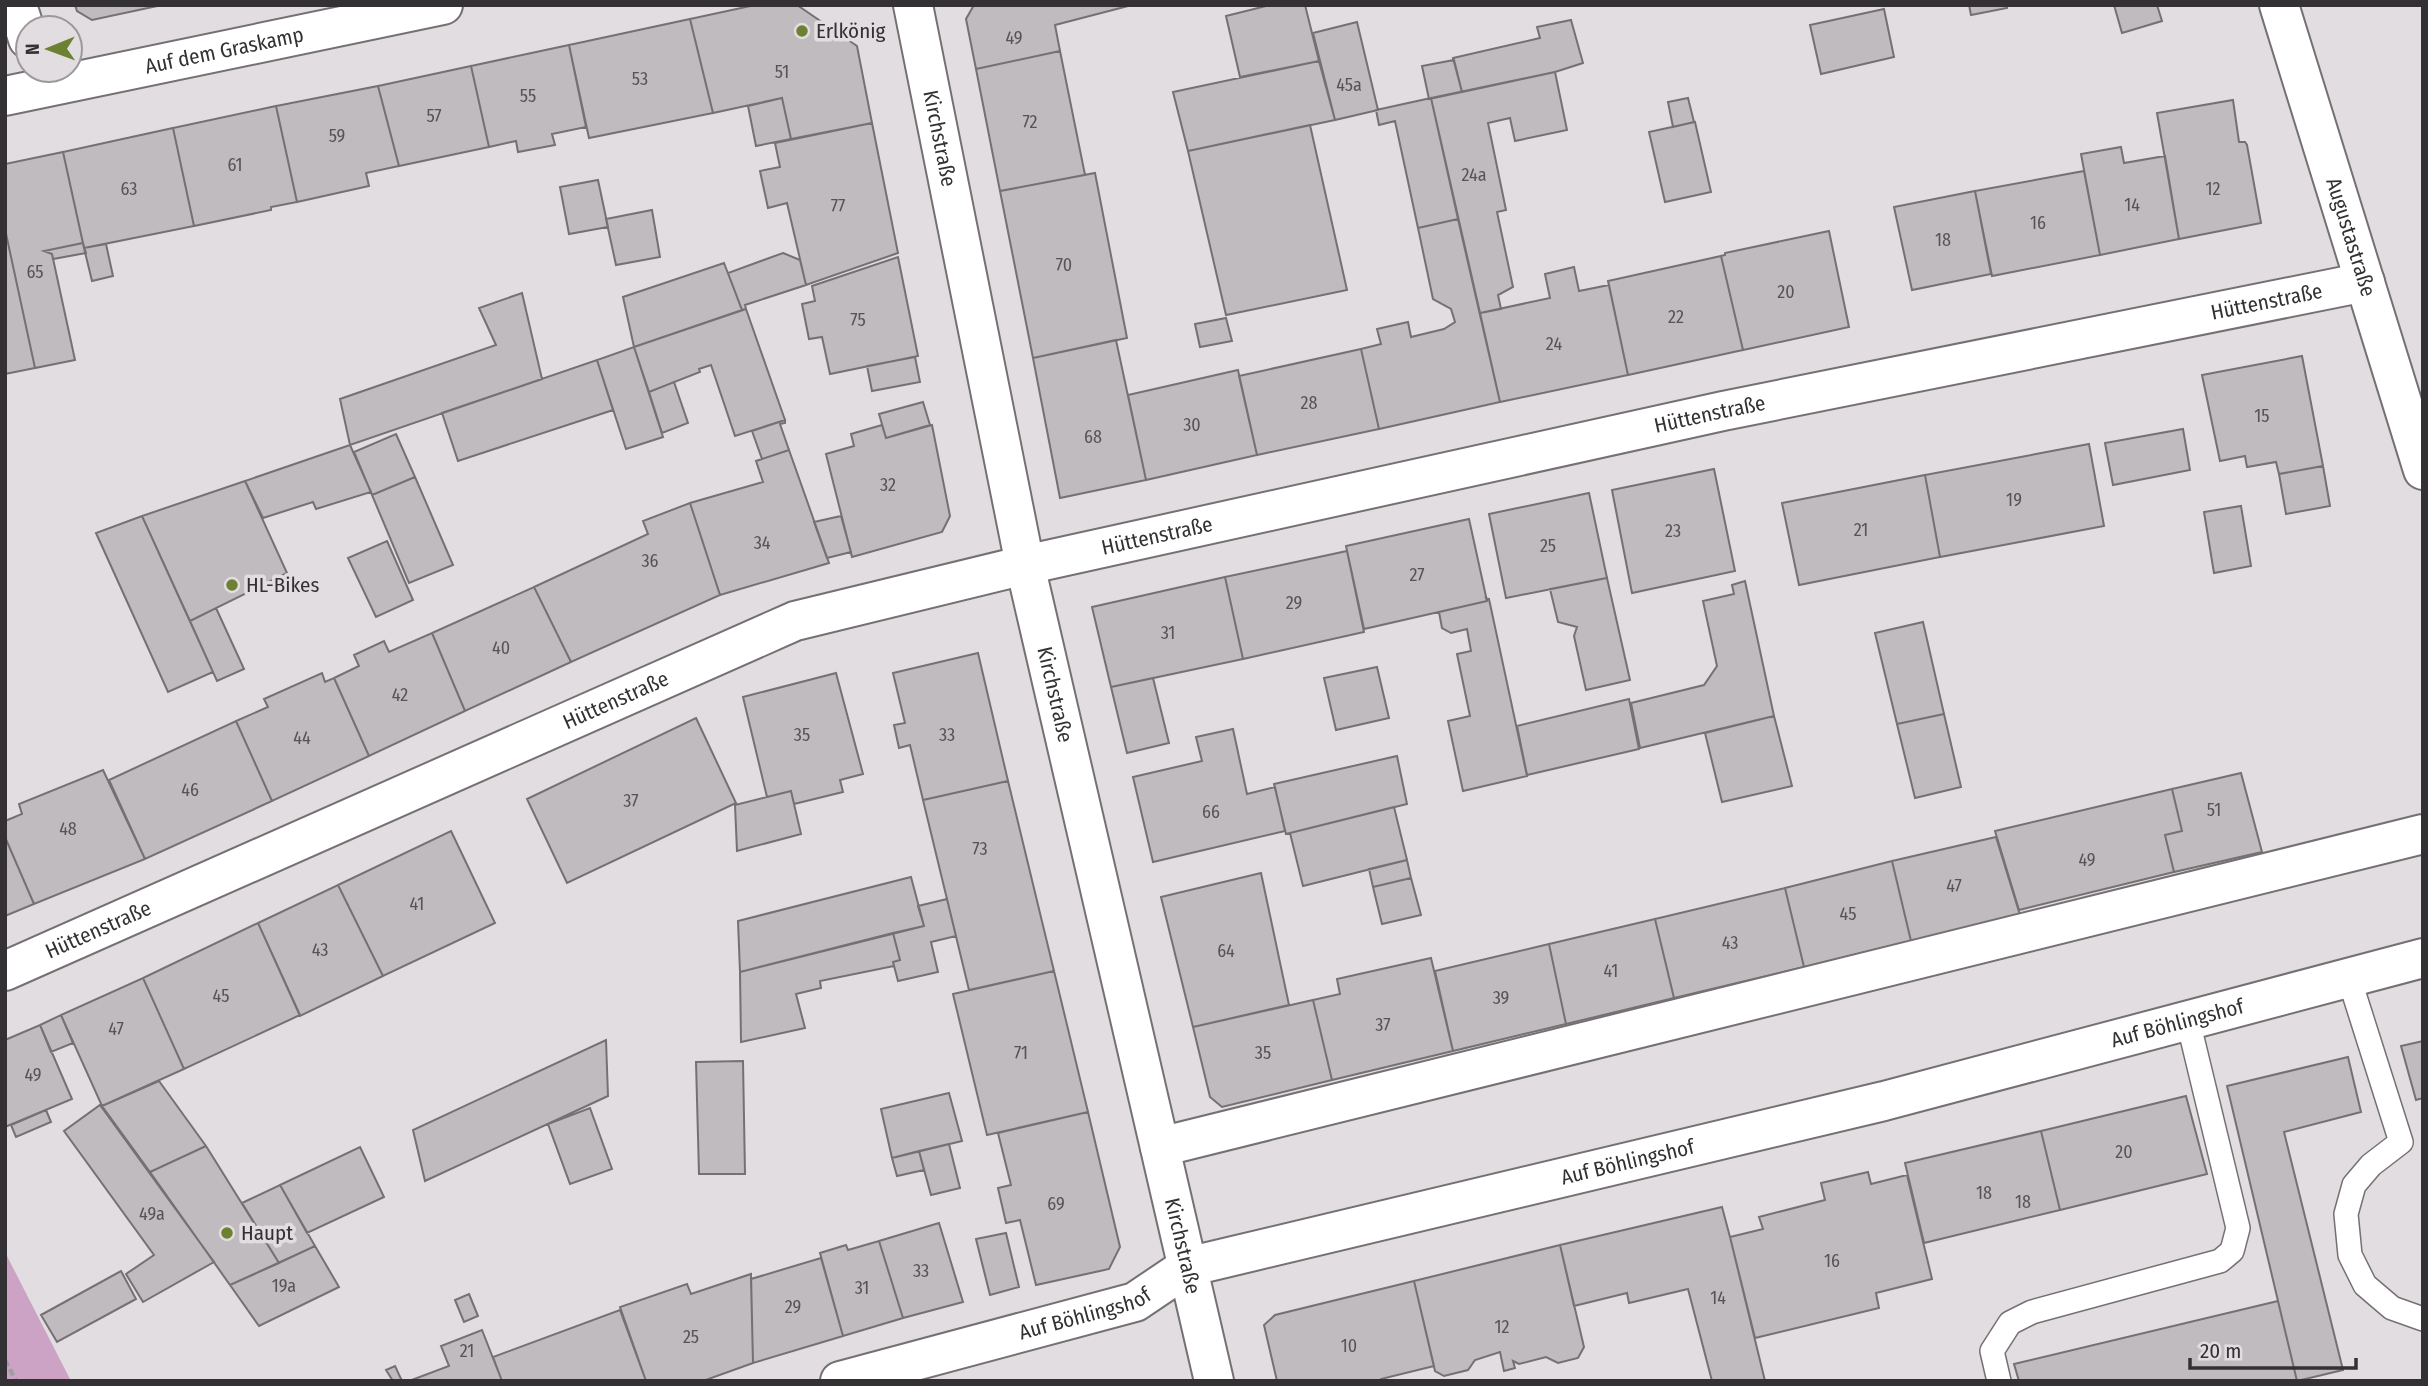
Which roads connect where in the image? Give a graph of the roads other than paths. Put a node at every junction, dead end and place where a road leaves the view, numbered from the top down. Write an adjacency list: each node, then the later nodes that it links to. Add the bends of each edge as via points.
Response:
1 (443, 5): 4 (street, Auf dem Graskamp)
2 (913, 5): 9 (street, Kirchstraße)
3 (2279, 5): 7 (street, Augustastraße)
4 (84, 71)
5 (30, 84): 6 (street, Auf dem Graskamp)
6 (5, 96)
7 (2365, 282): 8 (street, Augustastraße); 9 (street, Hüttenstraße, via 1723,411)
8 (2423, 470)
9 (1025, 565): 12 (street, Hüttenstraße, via 795,621); 15 (street, Kirchstraße)
10 (2423, 834): 15 (street)
11 (2423, 958): 13 (street, Auf Böhlingshof)
12 (5, 971)
13 (2349, 978): 14 (street, Auf Böhlingshof); 17 (lane, via 2401,1142 2354,1185 2346,1214 2350,1255 2365,1285 2392,1308)
14 (2188, 1021): 16 (street, Auf Böhlingshof, via 1884,1101); 20 (lane, via 2238,1228 2232,1251 2220,1261 2032,1312 2010,1323 1992,1351)
15 (1160, 1147): 16 (street, Kirchstraße)
16 (1187, 1267): 18 (street, Auf Böhlingshof, via 1135,1302); 19 (street, Kirchstraße)
17 (2423, 1319)
18 (840, 1381)
19 (1214, 1381)
20 (1999, 1381)

